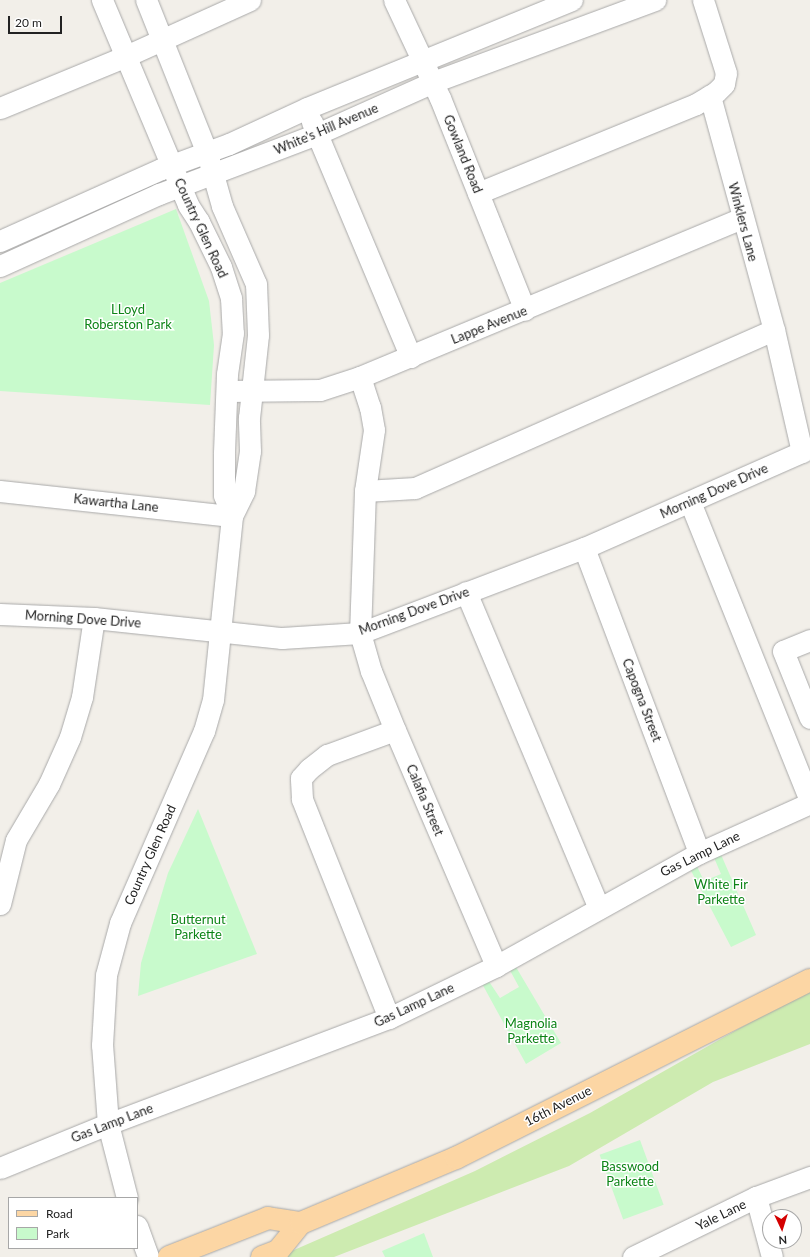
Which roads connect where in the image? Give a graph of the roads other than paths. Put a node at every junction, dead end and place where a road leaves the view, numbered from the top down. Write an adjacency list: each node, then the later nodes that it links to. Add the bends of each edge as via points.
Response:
1 (102, 0): 9 (street, Country Glen Road)
2 (146, 0): 8 (street, Country Glen Road)
3 (250, 0): 8 (street)
4 (394, 0): 10 (street, Gowland Road)
5 (572, 0): 10 (street, White's Hill Avenue)
6 (655, 0): 11 (street, White's Hill Avenue)
7 (703, 0): 12 (street, via 726,73 724,84)
8 (163, 38): 9 (street); 16 (street, Country Glen Road)
9 (126, 56): 13 (street); 17 (street, Country Glen Road)
10 (421, 60): 11 (street, Gowland Road); 14 (street, White's Hill Avenue)
11 (433, 82): 15 (street, White's Hill Avenue); 20 (street, Gowland Road)
12 (710, 96): 20 (street); 21 (street, Winklers Lane)
13 (0, 108)
14 (307, 108): 15 (street); 16 (street, White's Hill Avenue)
15 (317, 134): 18 (street, White's Hill Avenue); 26 (street)
16 (207, 153): 17 (street, White's Hill Avenue); 18 (street, Country Glen Road)
17 (172, 166): 19 (street, Country Glen Road); 22 (street, White's Hill Avenue)
18 (212, 176): 19 (street, White's Hill Avenue); 28 (street, Country Glen Road, via 222,206 256,284 258,335)
19 (181, 188): 23 (street, White's Hill Avenue, via 159,194); 29 (street, Country Glen Road, via 221,267 231,298 233,333 226,374)
20 (478, 193): 24 (street, Gowland Road)
21 (742, 218): 24 (street, Lappe Avenue); 25 (street, Winklers Lane)
22 (0, 241)
23 (0, 266)
24 (525, 310): 26 (street, Lappe Avenue)
25 (774, 330): 30 (street, Winklers Lane); 32 (street, via 415,488)
26 (411, 357): 27 (street, Lappe Avenue)
27 (360, 377): 28 (street, Lappe Avenue, via 320,390); 32 (street, Calafia Street, via 370,407 374,430)
28 (254, 389): 29 (street, Lappe Avenue); 34 (street, Country Glen Road, via 244,491)
29 (228, 390): 34 (street, Country Glen Road, via 224,495)
30 (802, 452): 33 (street, Morning Dove Drive)
31 (0, 491): 34 (street, Kawartha Lane)
32 (365, 491): 40 (street, Calafia Street)
33 (690, 502): 35 (street, Morning Dove Drive); 44 (street, Gas Lamp Lane)
34 (232, 516): 39 (street, Country Glen Road)
35 (584, 548): 36 (street, Morning Dove Drive); 45 (street, Capogna Street)
36 (466, 592): 40 (street, Morning Dove Drive); 47 (street)
37 (0, 614): 38 (street, Morning Dove Drive)
38 (94, 618): 39 (street, Morning Dove Drive); 46 (street, via 82,697 70,737 49,784 16,840)
39 (221, 630): 40 (street, Morning Dove Drive, via 282,638); 51 (street, Country Glen Road, via 213,700 204,731 120,923 106,975 102,1045)
40 (360, 633): 43 (street, Calafia Street, via 371,671)
41 (810, 640): 42 (street, via 783,651)
42 (810, 718)
43 (395, 730): 48 (street, Calafia Street); 50 (street, via 327,755 301,778 302,799)
44 (810, 802): 45 (street, Gas Lamp Lane)
45 (699, 853): 47 (street, Gas Lamp Lane)
46 (0, 904)
47 (599, 908): 48 (street, Gas Lamp Lane)
48 (496, 966): 50 (street, Gas Lamp Lane)
49 (810, 980): 56 (main road, 16th Avenue, via 456,1158)
50 (389, 1018): 51 (street, Gas Lamp Lane)
51 (108, 1124): 52 (street, Gas Lamp Lane); 54 (street, Country Glen Road)
52 (0, 1168)
53 (810, 1177): 55 (street, Yale Lane)
54 (127, 1197)
55 (756, 1197): 58 (street, Yale Lane); 62 (street)
56 (301, 1223): 60 (main road, via 268,1218); 61 (main road, 16th Avenue, via 278,1250)
57 (138, 1229): 59 (street)
58 (646, 1255)
59 (148, 1257)
60 (169, 1257)
61 (262, 1257)
62 (772, 1257)

